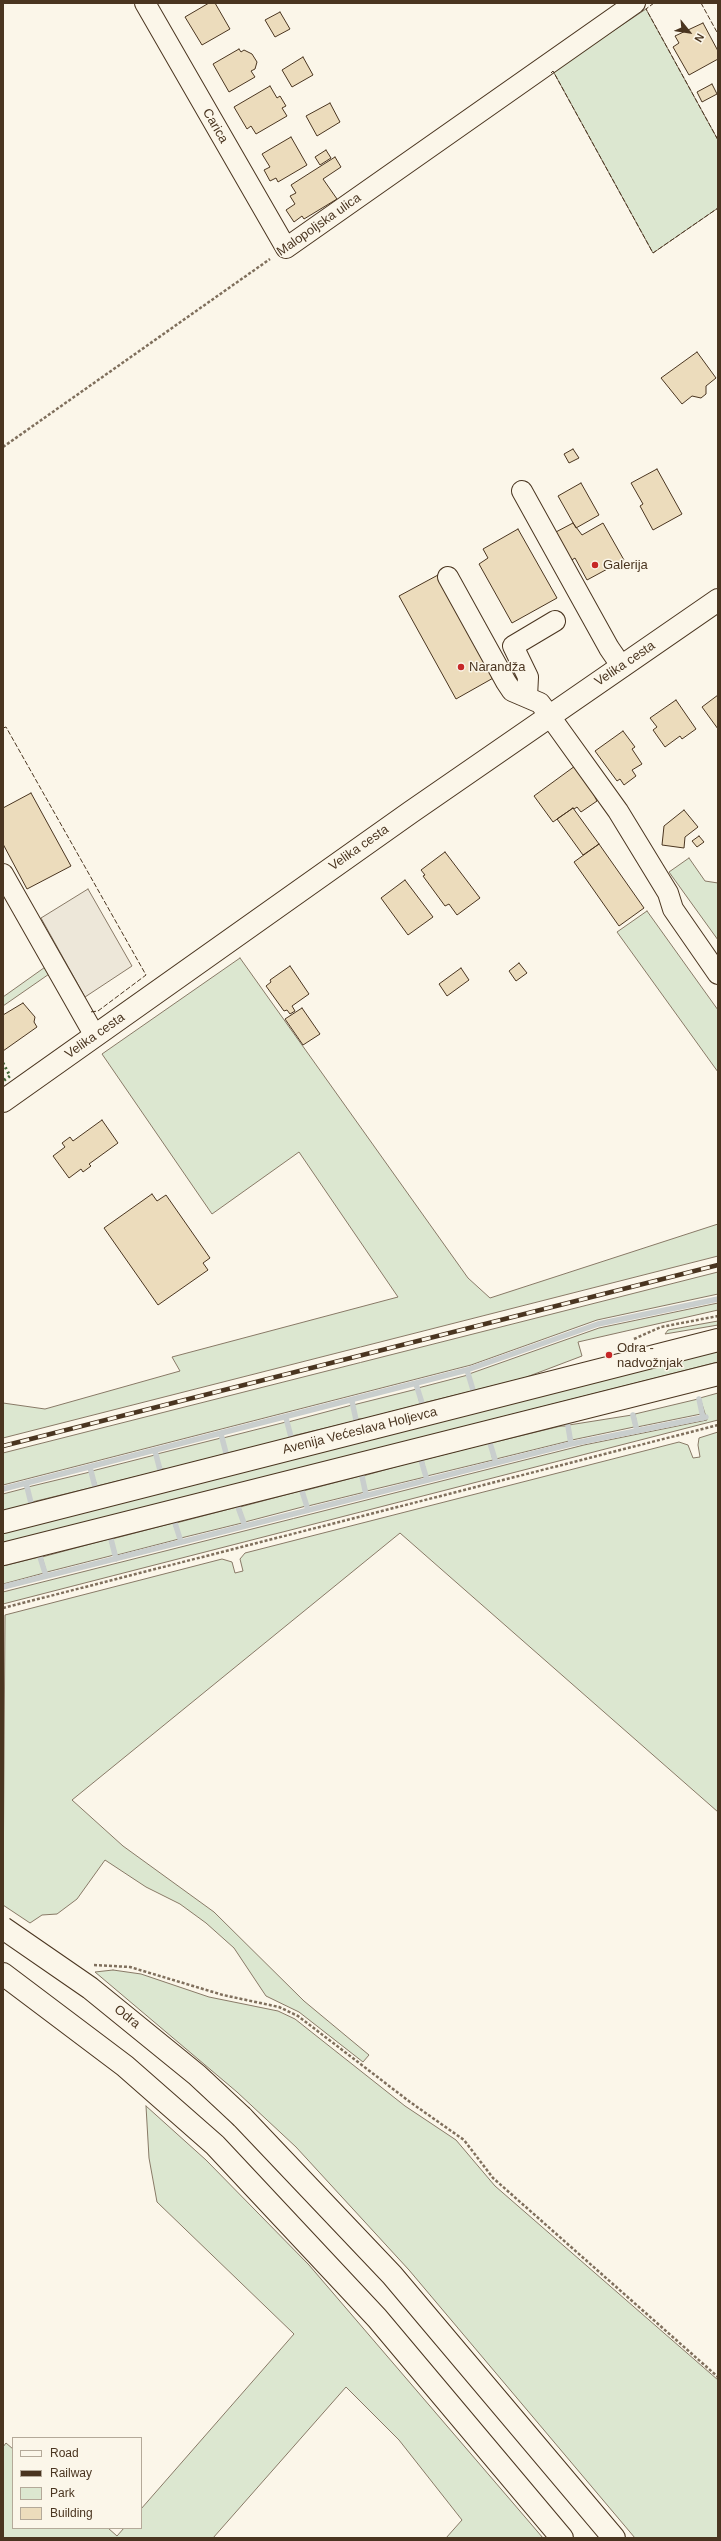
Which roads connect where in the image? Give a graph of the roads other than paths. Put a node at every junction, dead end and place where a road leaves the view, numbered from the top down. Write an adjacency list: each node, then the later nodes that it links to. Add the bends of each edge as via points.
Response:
1 (145, 3): 3 (street, Carica)
2 (635, 3): 3 (street, Malopoljska ulica)
3 (286, 248)
4 (522, 491): 8 (street)
5 (448, 577): 9 (street, via 506,682 512,691)
6 (718, 600): 8 (main road, Velika cesta)
7 (555, 621): 9 (street, via 513,646 528,677)
8 (622, 667): 10 (main road, Velika cesta)
9 (527, 697): 10 (street, via 540,703)
10 (550, 715): 12 (street, via 618,811 668,893 673,909); 13 (main road, Velika cesta)
11 (3, 874): 13 (street)
12 (718, 974)
13 (95, 1036): 14 (main road, Velika cesta)
14 (3, 1101)
15 (718, 1340): 17 (main road, Avenija Većeslava Holjevca)
16 (718, 1374): 18 (main road)
17 (3, 1522)
18 (3, 1554)
19 (3, 1928): 22 (main road, Odra, bridge, via 90,1988 197,2075 242,2117 392,2275)
20 (3, 1974): 21 (main road, via 125,2066 214,2145 377,2318)
21 (562, 2538)
22 (614, 2538)

